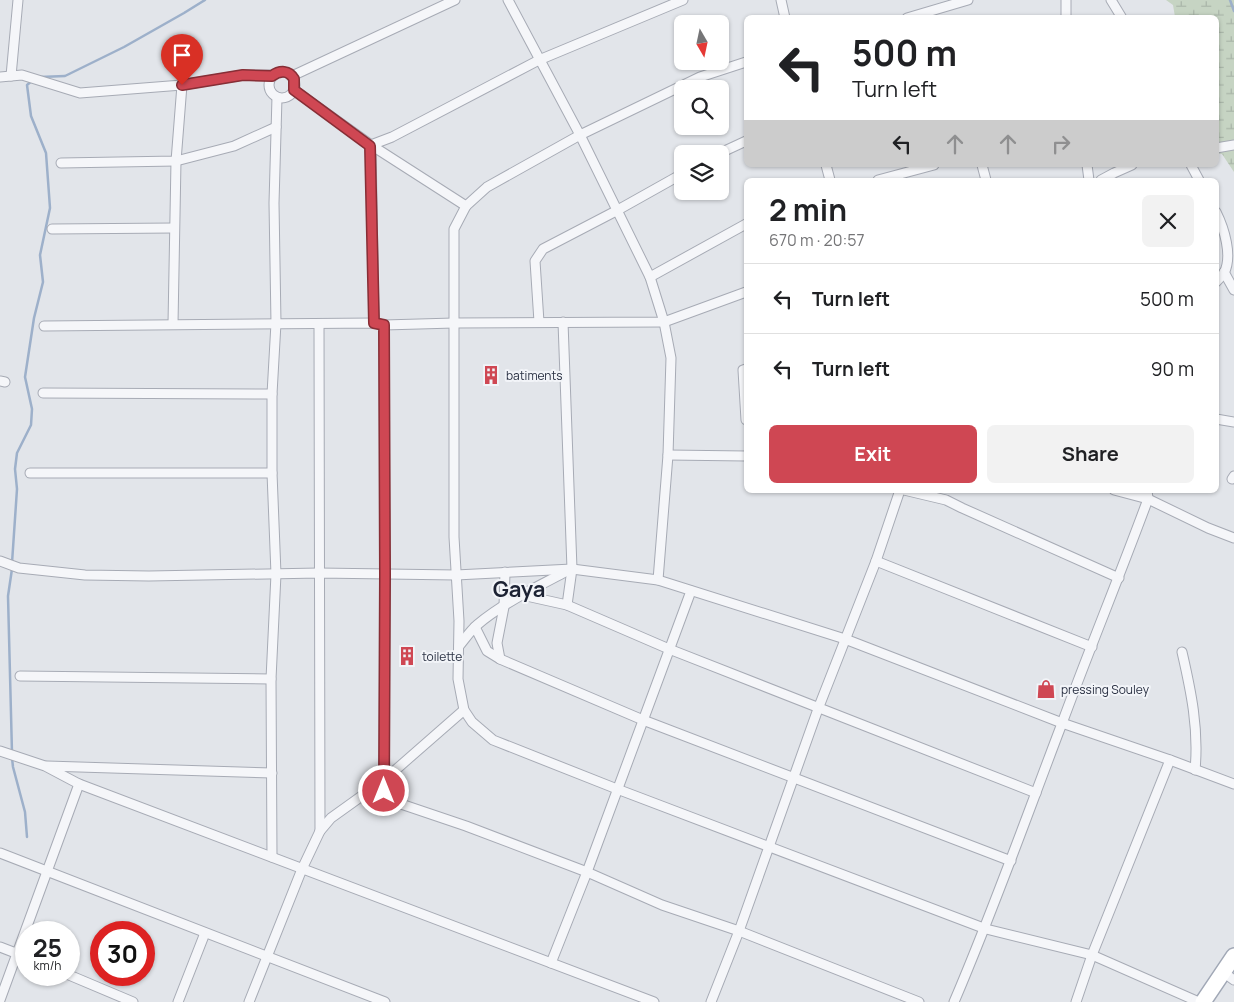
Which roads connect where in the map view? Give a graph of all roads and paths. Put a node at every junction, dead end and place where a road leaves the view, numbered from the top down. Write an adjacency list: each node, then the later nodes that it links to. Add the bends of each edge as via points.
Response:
1 (18, 0): 15 (street)
2 (455, 0): 17 (street)
3 (508, 0): 13 (street)
4 (683, 0): 13 (street)
5 (781, 0): 10 (street)
6 (968, 0): 9 (street)
7 (1066, 0): 11 (street)
8 (1111, 0): 12 (street)
9 (937, 14)
10 (785, 15)
11 (1066, 15)
12 (1120, 15)
13 (539, 60): 23 (street); 26 (street)
14 (744, 63): 23 (street, via 700,77)
15 (11, 76): 18 (street); 19 (street, via 22,75 80,94)
16 (272, 76): 17 (street, via 284,72); 19 (street, via 243,75); 21 (street, via 269,88)
17 (292, 76): 20 (street)
18 (0, 77)
19 (182, 85): 29 (street)
20 (294, 90): 21 (street, via 289,96); 26 (street)
21 (277, 97): 22 (street)
22 (276, 127): 29 (street, via 234,146); 50 (street)
23 (580, 135): 36 (street, via 486,187); 37 (street)
24 (744, 142): 28 (street)
25 (1234, 145): 27 (street)
26 (370, 146): 36 (street); 51 (street)
27 (1219, 148)
28 (729, 149)
29 (176, 161): 30 (street); 40 (street)
30 (61, 163)
31 (927, 167): 34 (street)
32 (1127, 167): 35 (street)
33 (674, 178): 37 (street)
34 (885, 178)
35 (1104, 178)
36 (466, 206): 52 (street, via 454,229)
37 (616, 211): 43 (street); 47 (street, via 543,249 535,260)
38 (1219, 219): 42 (street, via 1226,235)
39 (744, 225): 43 (street)
40 (174, 228): 41 (street); 53 (street)
41 (52, 229)
42 (1224, 272): 44 (street); 45 (street)
43 (650, 277): 49 (street)
44 (1219, 278)
45 (1234, 290)
46 (744, 293): 49 (street)
47 (539, 322): 48 (street); 52 (street)
48 (563, 322): 49 (street); 75 (street)
49 (664, 322): 63 (street, via 671,358)
50 (276, 323): 53 (street); 54 (street); 60 (street)
51 (374, 323): 54 (street); 55 (street)
52 (454, 323): 55 (street); 80 (street)
53 (173, 324): 56 (street)
54 (318, 324): 77 (street)
55 (384, 325): 79 (street)
56 (44, 326)
57 (744, 370): 58 (street)
58 (744, 387)
59 (43, 392): 60 (street)
60 (272, 394): 66 (street)
61 (1219, 420): 62 (street)
62 (1234, 422)
63 (668, 456): 64 (street); 82 (street)
64 (744, 456)
65 (30, 473): 66 (street)
66 (272, 474): 78 (street)
67 (899, 493): 74 (street)
68 (917, 493): 71 (street)
69 (948, 493): 71 (street)
70 (1147, 494): 72 (street, via 1208,528); 81 (street)
71 (946, 500): 81 (street)
72 (1234, 538)
73 (0, 561): 78 (street, via 19,568 85,575)
74 (876, 561): 88 (street); 90 (street)
75 (572, 569): 76 (street); 82 (street); 84 (street); 85 (street)
76 (505, 572): 80 (street); 86 (street)
77 (319, 573): 78 (street); 79 (street); 111 (street)
78 (276, 574): 95 (street)
79 (385, 575): 80 (street); 106 (street)
80 (456, 575): 89 (street)
81 (1119, 578): 90 (street)
82 (658, 580): 83 (street)
83 (691, 591): 88 (street); 91 (street)
84 (522, 595): 85 (street); 86 (street)
85 (567, 605): 91 (street)
86 (504, 607): 87 (street); 93 (street, via 497,643)
87 (475, 627): 89 (street); 93 (street, via 487,651)
88 (844, 640): 96 (street); 99 (street)
89 (459, 646): 97 (street, via 458,678)
90 (1092, 648): 99 (street)
91 (669, 649): 96 (street); 98 (street)
92 (1182, 652): 103 (street, via 1196,726)
93 (500, 659): 98 (street)
94 (20, 676): 95 (street)
95 (271, 680): 104 (street)
96 (818, 709): 105 (street); 110 (street)
97 (464, 710): 106 (street); 109 (street, via 472,722 493,740)
98 (643, 720): 105 (street); 109 (street)
99 (1062, 724): 101 (street); 110 (street)
100 (1, 752): 102 (street)
101 (1170, 760): 103 (street); 125 (street)
102 (45, 766): 104 (street); 107 (street)
103 (1195, 770): 108 (street)
104 (272, 772): 114 (street)
105 (793, 779): 112 (street); 115 (street)
106 (384, 780): 111 (street, via 331,818); 118 (street, via 384,791 395,802)
107 (79, 784): 114 (street); 117 (street)
108 (1234, 784)
109 (617, 789): 112 (street); 118 (street)
110 (1036, 793): 115 (street)
111 (320, 831): 116 (street)
112 (769, 846): 120 (street); 121 (street)
113 (0, 853): 117 (street)
114 (272, 857): 116 (street)
115 (1011, 861): 120 (street)
116 (302, 869): 126 (street); 128 (street)
117 (48, 871): 119 (street); 122 (street)
118 (587, 872): 121 (street, via 662,905); 128 (street)
119 (33, 921)
120 (986, 928): 125 (street); 140 (street)
121 (739, 931): 138 (street); 139 (street)
122 (205, 932): 126 (street); 134 (street)
123 (0, 947): 124 (street)
124 (15, 952)
125 (1092, 955): 141 (street); 142 (street)
126 (267, 956): 135 (street); 136 (street)
127 (1234, 956): 130 (main road)
128 (551, 963): 137 (street)
129 (15, 969): 132 (street)
130 (1229, 976): 143 (main road)
131 (80, 980): 133 (street)
132 (0, 1000)
133 (133, 1002)
134 (178, 1002)
135 (249, 1002)
136 (385, 1002)
137 (654, 1002)
138 (711, 1002)
139 (919, 1002)
140 (954, 1002)
141 (1076, 1002)
142 (1199, 1002)
143 (1203, 1002)

